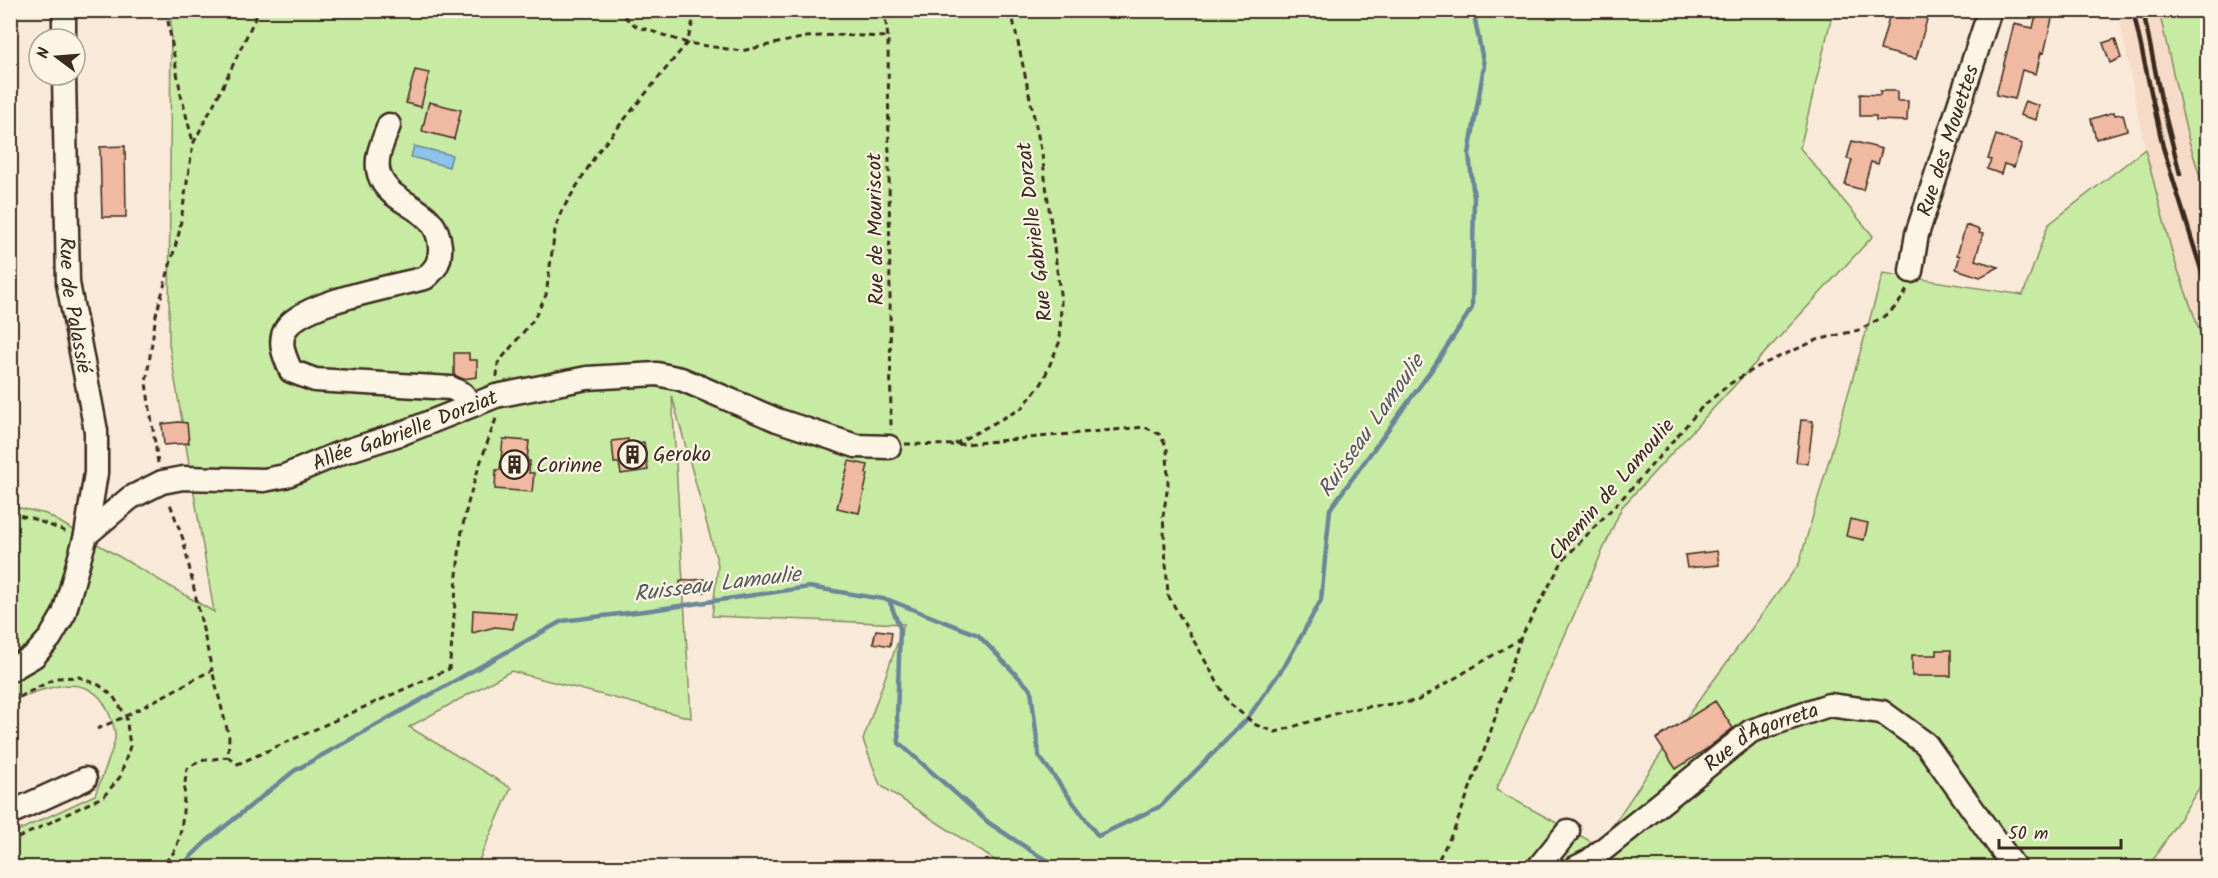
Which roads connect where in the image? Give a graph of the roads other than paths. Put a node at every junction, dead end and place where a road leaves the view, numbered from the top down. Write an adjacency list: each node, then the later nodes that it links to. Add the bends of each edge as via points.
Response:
1 (63, 10): 3 (street)
2 (1990, 10): 6 (street, Rue des Mouettes, via 1917,234)
3 (64, 27)
4 (64, 87): 9 (street, Rue de Palassié, via 68,282 96,431 96,473)
5 (389, 125): 7 (street, via 377,159 379,174 387,189 435,225 440,254 437,268 425,278 301,314 285,329 282,351 291,371 315,380 451,388 463,394)
6 (1911, 271)
7 (470, 405): 8 (street, Allée Gabrielle Dorziat, via 587,378 657,374 681,379 777,420 856,446); 9 (street, Allée Gabrielle Dorziat, via 285,476 162,482 130,498)
8 (889, 447)
9 (85, 539): 10 (street, via 64,614 34,656)
10 (10, 670)
11 (85, 779): 12 (street)
12 (10, 813)
13 (1568, 831): 14 (street)
14 (1539, 867)
15 (1575, 867): 16 (street, Rue d'Agorreta, via 1589,861 1751,731 1828,705 1882,712 1926,744)
16 (2015, 867)

